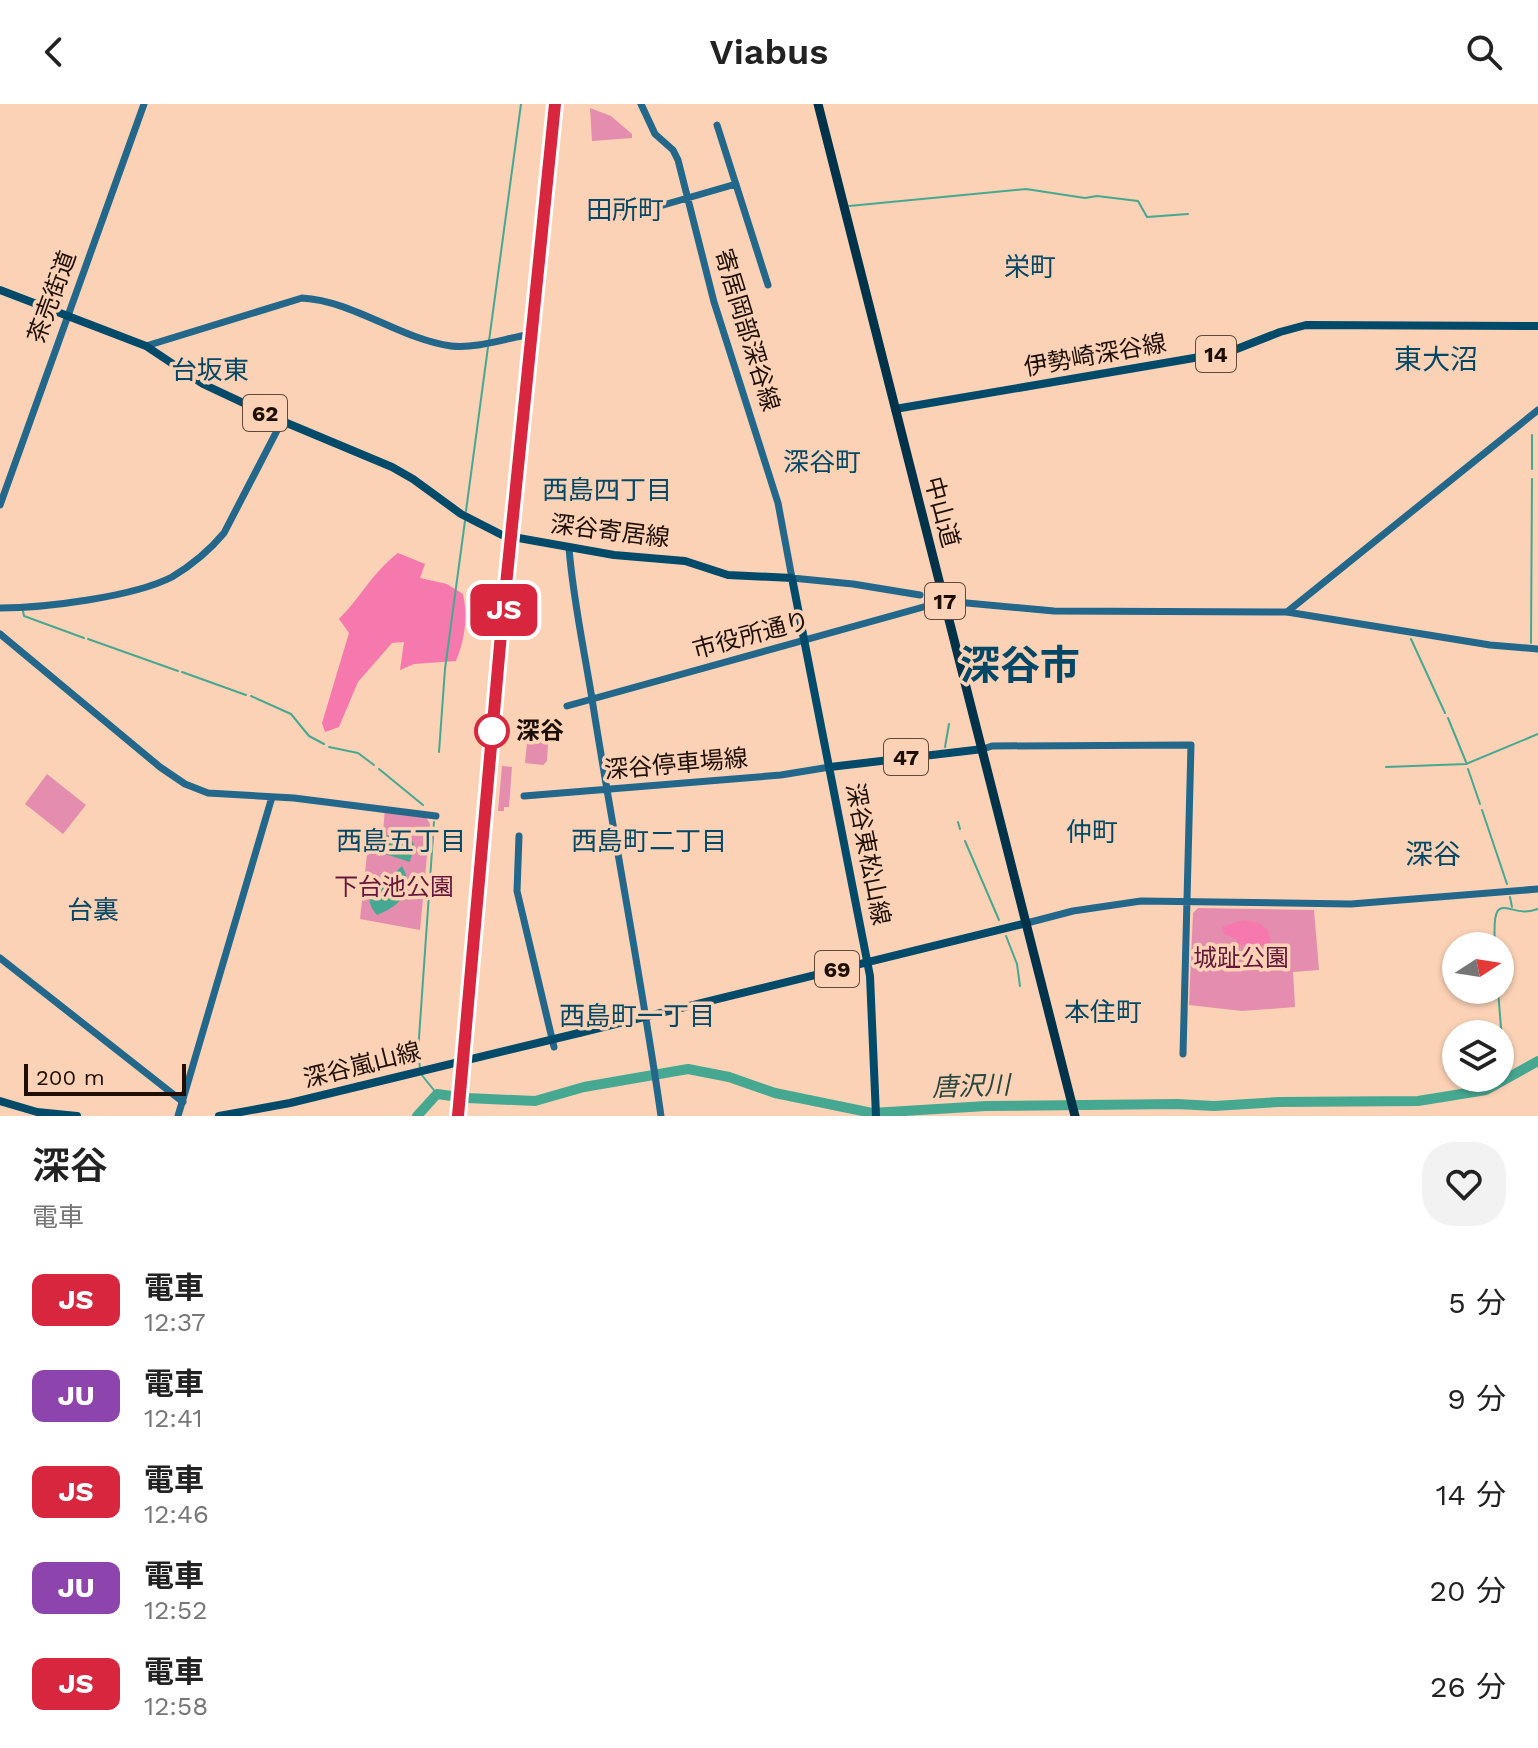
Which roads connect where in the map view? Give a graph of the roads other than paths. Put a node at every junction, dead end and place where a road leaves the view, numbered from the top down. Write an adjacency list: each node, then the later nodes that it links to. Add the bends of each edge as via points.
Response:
1 (144, 104): 10 (street, 茶売街道)
2 (641, 104): 6 (street, 寄居岡部深谷線, via 655,134 673,150)
3 (818, 104): 14 (highway, 中山道 / 17)
4 (717, 125): 5 (street)
5 (736, 184): 6 (street); 8 (street)
6 (689, 199): 7 (street); 19 (street, 寄居岡部深谷線, via 714,302 778,503)
7 (598, 214)
8 (768, 285)
9 (0, 290): 10 (main road, 深谷寄居線 / 62)
10 (67, 315): 13 (main road, 深谷寄居線 / 62); 17 (street, 茶売街道)
11 (1538, 326): 14 (main road, 伊勢崎深谷線 / 14, via 1306,325 1229,352)
12 (532, 334): 13 (street, via 462,347 441,344 321,300 302,298)
13 (146, 346): 16 (main road, 深谷寄居線 / 62, via 203,384)
14 (895, 409): 21 (highway, 中山道 / 17)
15 (1538, 410): 23 (street)
16 (282, 421): 18 (main road, 深谷寄居線 / 62, via 392,467 505,536); 22 (street, via 224,533 188,567 140,588)
17 (0, 505)
18 (569, 548): 19 (main road, 深谷寄居線 / 62, via 685,561 728,575); 27 (street)
19 (792, 578): 20 (street); 25 (main road)
20 (920, 595)
21 (945, 601): 23 (street, via 1054,611); 25 (street, 市役所通り); 29 (highway, 中山道 / 17)
22 (0, 608)
23 (1287, 612): 26 (street)
24 (0, 634): 33 (street, via 185,784 208,793)
25 (804, 641): 27 (street, 市役所通り); 30 (main road)
26 (1538, 649)
27 (592, 699): 28 (street, 市役所通り); 31 (street)
28 (567, 706)
29 (983, 749): 30 (main road, 深谷東松山線 / 47); 37 (street, via 1191,745); 38 (highway, 中山道 / 17)
30 (830, 767): 31 (street, 深谷停車場線); 40 (main road, 深谷東松山線)
31 (605, 790): 32 (street, 深谷停車場線); 41 (street)
32 (524, 796)
33 (272, 797): 34 (street); 45 (street)
34 (436, 816)
35 (519, 836): 42 (street, via 517,894)
36 (1538, 889): 37 (street, via 1351,904)
37 (1186, 900): 38 (street, via 1107,904); 43 (street)
38 (1027, 923): 40 (main road, 深谷嵐山線 / 69); 47 (highway, 中山道 / 17)
39 (0, 958): 45 (street)
40 (868, 962): 41 (main road, 深谷嵐山線 / 69); 52 (main road, 深谷東松山線)
41 (646, 1016): 50 (main road, 深谷嵐山線 / 69, bridge); 51 (street)
42 (554, 1047)
43 (1183, 1054)
44 (0, 1101): 46 (main road)
45 (183, 1102): 49 (street)
46 (36, 1114): 48 (main road)
47 (1075, 1115)
48 (77, 1116)
49 (178, 1116)
50 (219, 1116)
51 (661, 1116)
52 (876, 1116)

